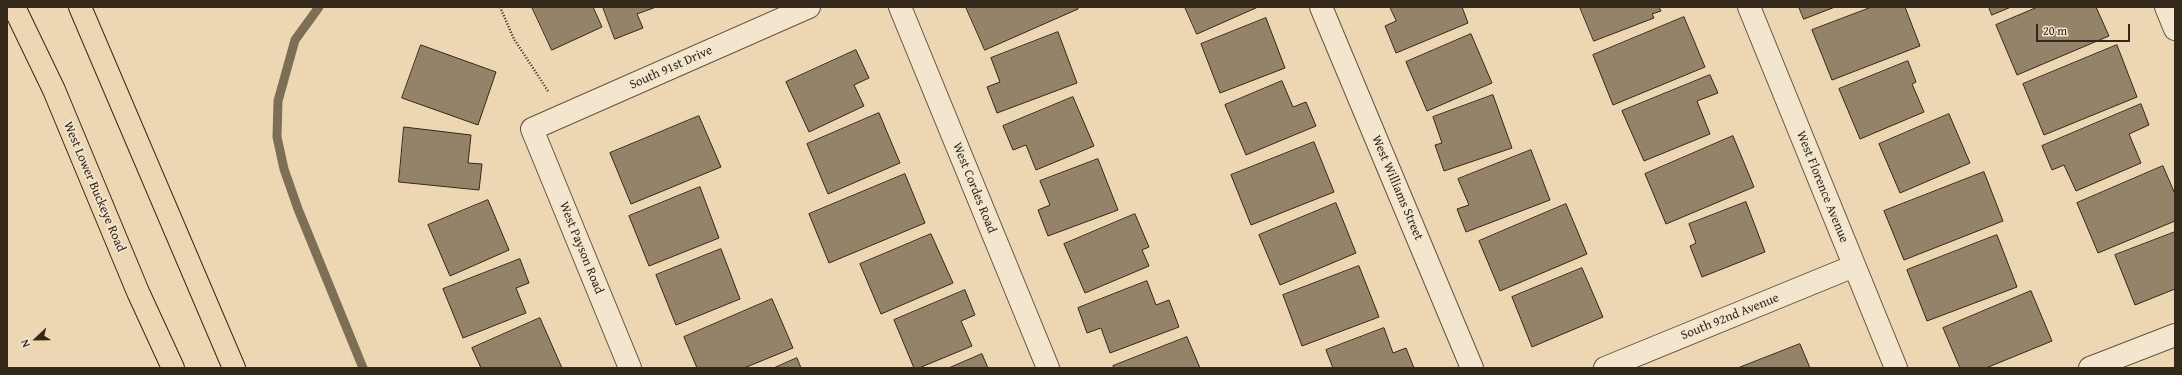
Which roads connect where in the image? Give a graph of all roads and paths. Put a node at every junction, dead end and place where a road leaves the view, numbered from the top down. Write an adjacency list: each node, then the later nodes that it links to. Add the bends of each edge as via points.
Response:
1 (14, 7): 15 (main road, West Lower Buckeye Road, via 54,90)
2 (80, 7): 16 (main road)
3 (500, 7): 10 (path, via 514,39 547,87)
4 (809, 7): 10 (street, South 91st Drive)
5 (900, 7): 18 (street, West Cordes Road)
6 (1321, 7): 19 (street, West Williams Street)
7 (1749, 7): 12 (street, West Florence Avenue)
8 (2166, 7): 9 (street)
9 (2175, 29)
10 (559, 117): 11 (street, South 91st Drive)
11 (532, 128): 17 (street, West Payson Road)
12 (1854, 266): 20 (street, South 92nd Avenue); 21 (street, West Florence Avenue)
13 (2175, 335): 14 (street)
14 (2104, 366)
15 (172, 368)
16 (234, 368)
17 (630, 368)
18 (1048, 368)
19 (1472, 368)
20 (1605, 368)
21 (1896, 368)

